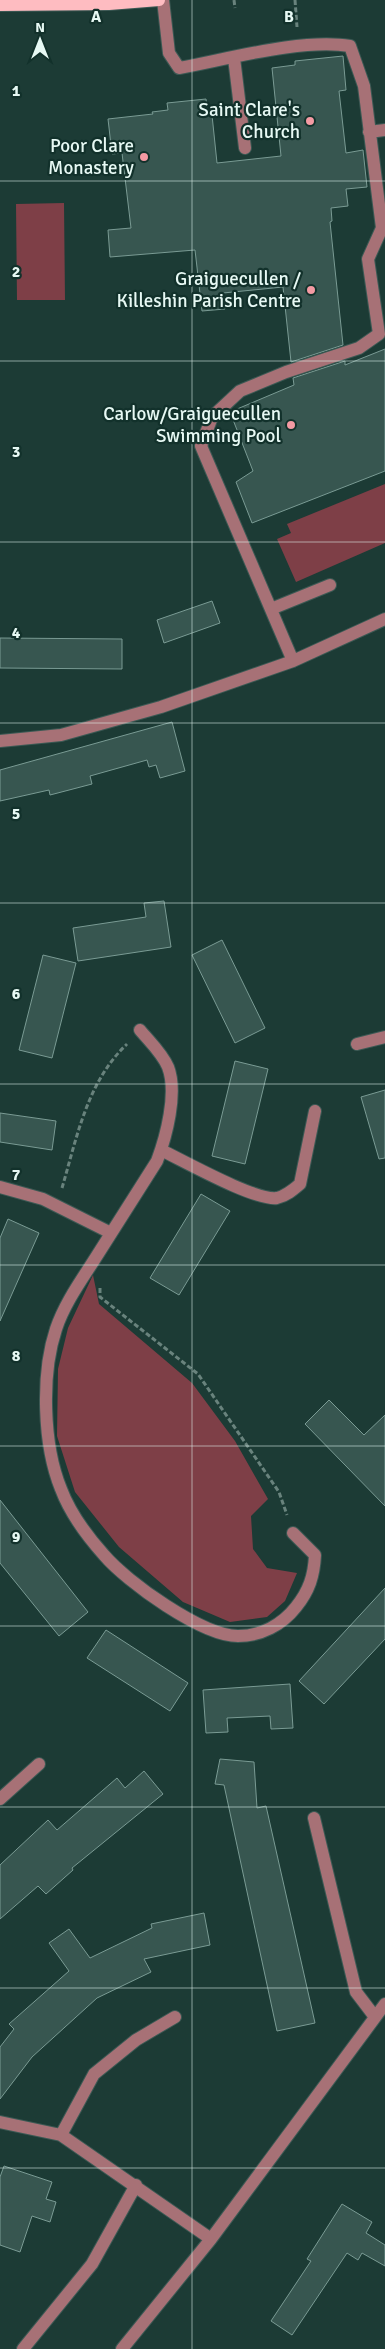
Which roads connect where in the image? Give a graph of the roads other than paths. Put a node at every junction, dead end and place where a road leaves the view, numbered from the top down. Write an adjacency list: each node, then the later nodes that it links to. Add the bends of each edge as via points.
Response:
1 (159, 0): 4 (main road, via 109,4)
2 (162, 0): 5 (street, via 169,53 179,68)
3 (3, 3): 4 (main road)
4 (33, 3)
5 (234, 58): 7 (street, via 300,46 350,46 364,86); 8 (street)
6 (385, 130): 7 (street)
7 (369, 132): 10 (street, via 382,228 368,259 379,334 358,348 240,391 212,417 201,446)
8 (245, 148)
9 (330, 585): 10 (street)
10 (271, 608): 12 (street)
11 (385, 618): 12 (street)
12 (293, 661): 13 (street, via 161,707 61,735)
13 (0, 741)
14 (140, 1030): 18 (street, via 168,1068 171,1096 166,1139)
15 (385, 1037): 16 (street)
16 (358, 1044)
17 (315, 1111): 18 (street, via 300,1184 276,1198 255,1195)
18 (161, 1150): 20 (street)
19 (0, 1186): 20 (street, via 43,1199)
20 (111, 1233): 21 (street, via 70,1297 56,1330 49,1362 47,1402 51,1456 61,1490 81,1525 105,1556 143,1590 181,1615 213,1630 236,1636 273,1628 288,1617 304,1597 314,1571 315,1556)
21 (293, 1533)
22 (39, 1764): 23 (street)
23 (0, 1798)
24 (314, 1818): 27 (street, via 356,1992)
25 (385, 2004): 27 (street)
26 (175, 2016): 29 (street, via 136,2040 94,2074)
27 (375, 2017): 31 (street)
28 (0, 2122): 29 (street)
29 (61, 2135): 30 (street)
30 (136, 2185): 31 (street); 32 (street, via 92,2264)
31 (211, 2238): 33 (street)
32 (23, 2349)
33 (122, 2349)

